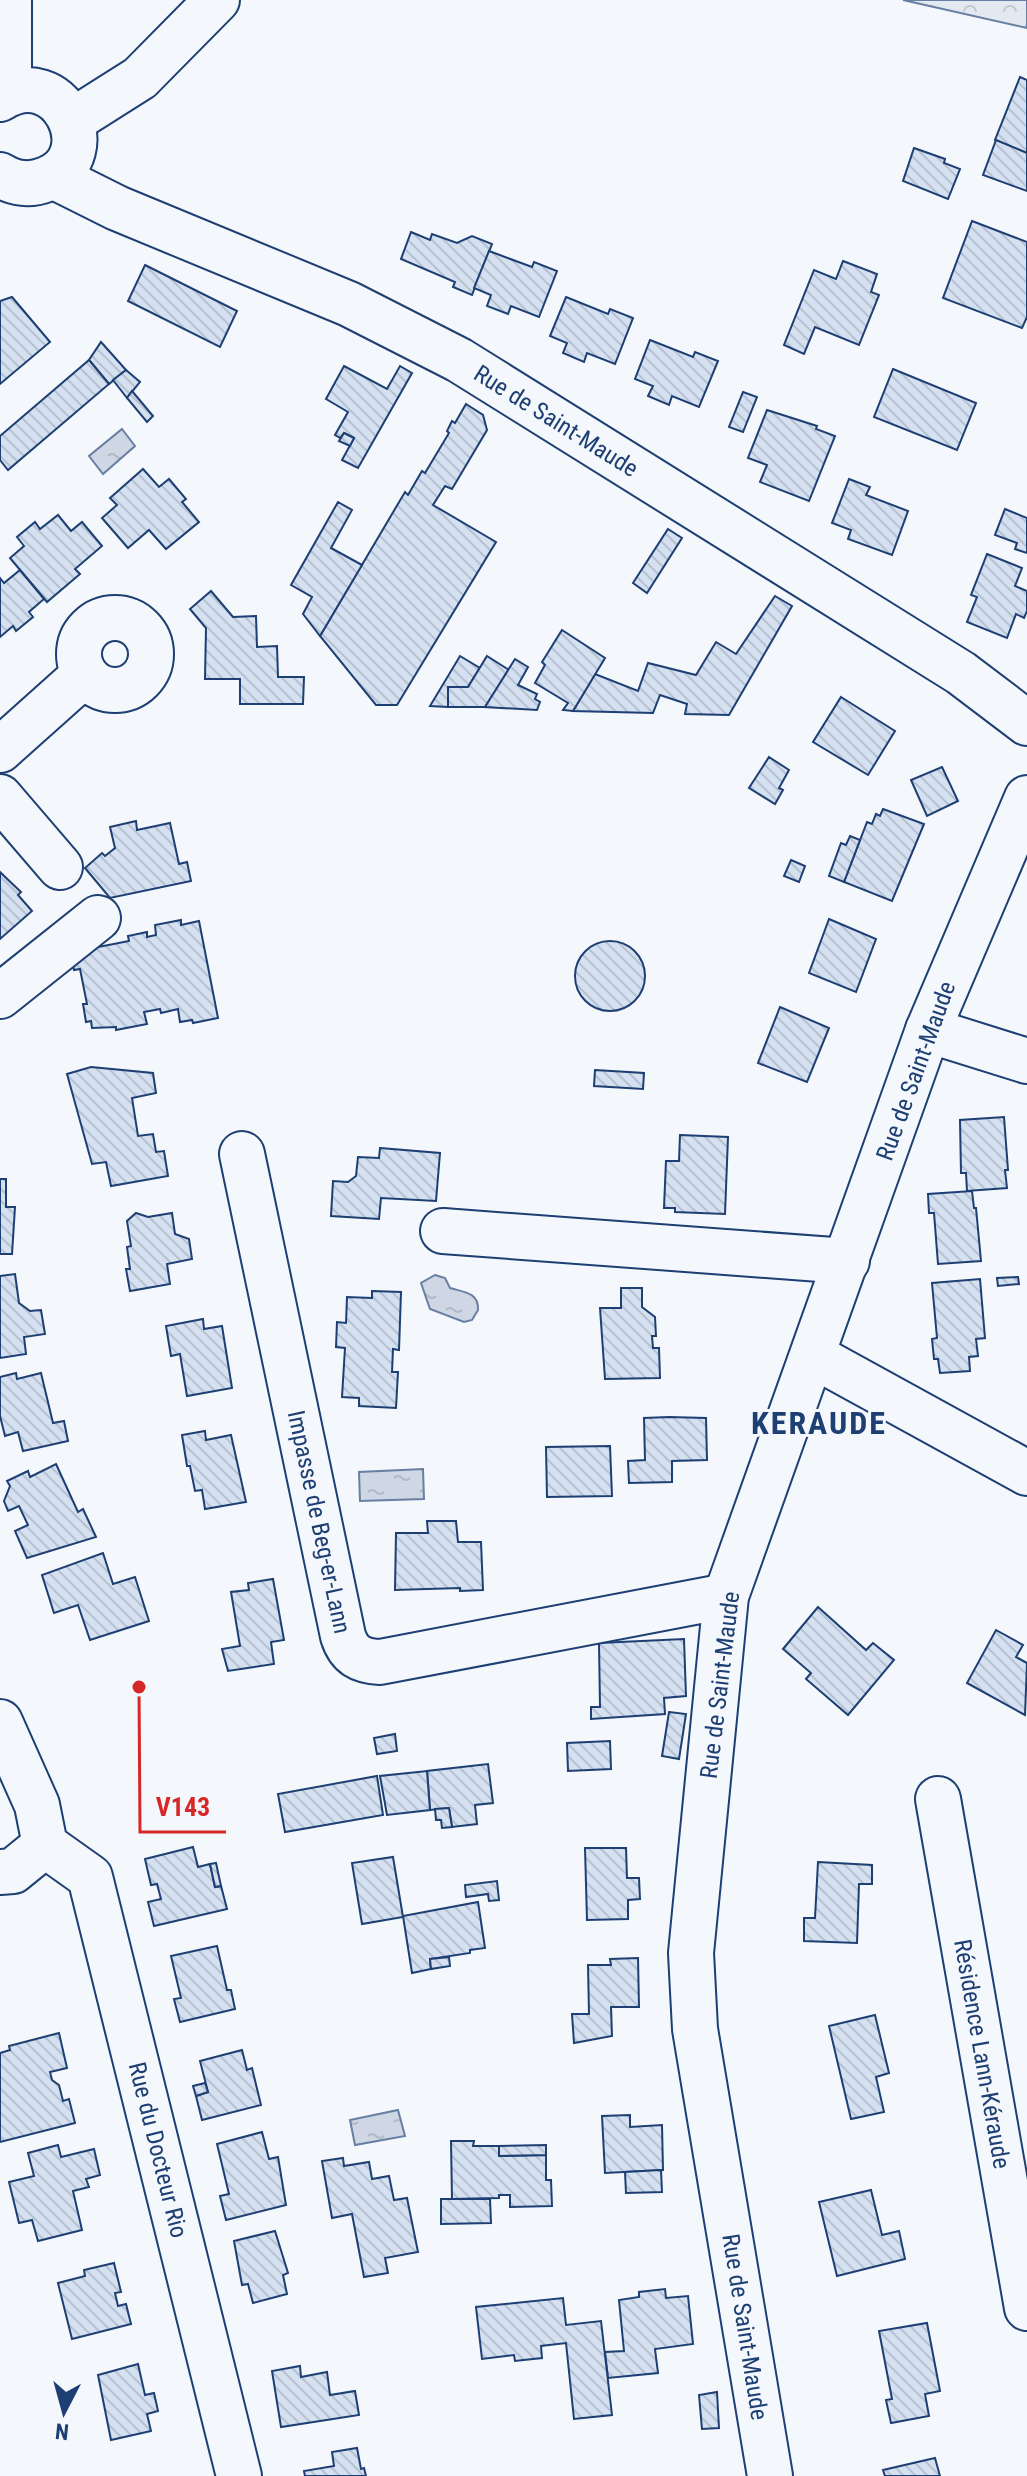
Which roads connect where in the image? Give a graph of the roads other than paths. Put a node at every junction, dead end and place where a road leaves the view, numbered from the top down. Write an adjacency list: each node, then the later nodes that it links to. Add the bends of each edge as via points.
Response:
1 (9, 0): 3 (street)
2 (217, 0): 4 (street, via 140,78)
3 (5, 96): 4 (street, via 40,92 65,108)
4 (72, 121): 6 (street, via 72,152)
5 (0, 175): 6 (street, via 24,184)
6 (53, 176): 8 (street, Rue de Saint-Maude, via 349,304 459,360 961,673)
7 (85, 674): 9 (street)
8 (1027, 723)
9 (0, 750)
10 (0, 797): 12 (street)
11 (1027, 798): 15 (street, Rue de Saint-Maude)
12 (60, 867)
13 (98, 918): 14 (street)
14 (0, 996)
15 (928, 1030): 16 (street); 19 (street, Rue de Saint-Maude)
16 (1027, 1061)
17 (242, 1154): 22 (street, Impasse de Beg-er-Lann, via 343,1636 355,1656 380,1662)
18 (443, 1231): 19 (street)
19 (847, 1261): 20 (street, Rue de Saint-Maude)
20 (814, 1356): 21 (street); 22 (street, Rue de Saint-Maude)
21 (1027, 1473)
22 (726, 1596): 29 (street, Rue de Saint-Maude, via 691,1953 695,2029)
23 (0, 1722): 25 (street, via 37,1805)
24 (938, 1799): 27 (street, Résidence Lann-Kéraude)
25 (45, 1845): 26 (street, via 13,1871); 28 (street, Rue du Docteur Rio, via 90,1877)
26 (0, 1872)
27 (1027, 2308)
28 (239, 2476)
29 (770, 2476)

